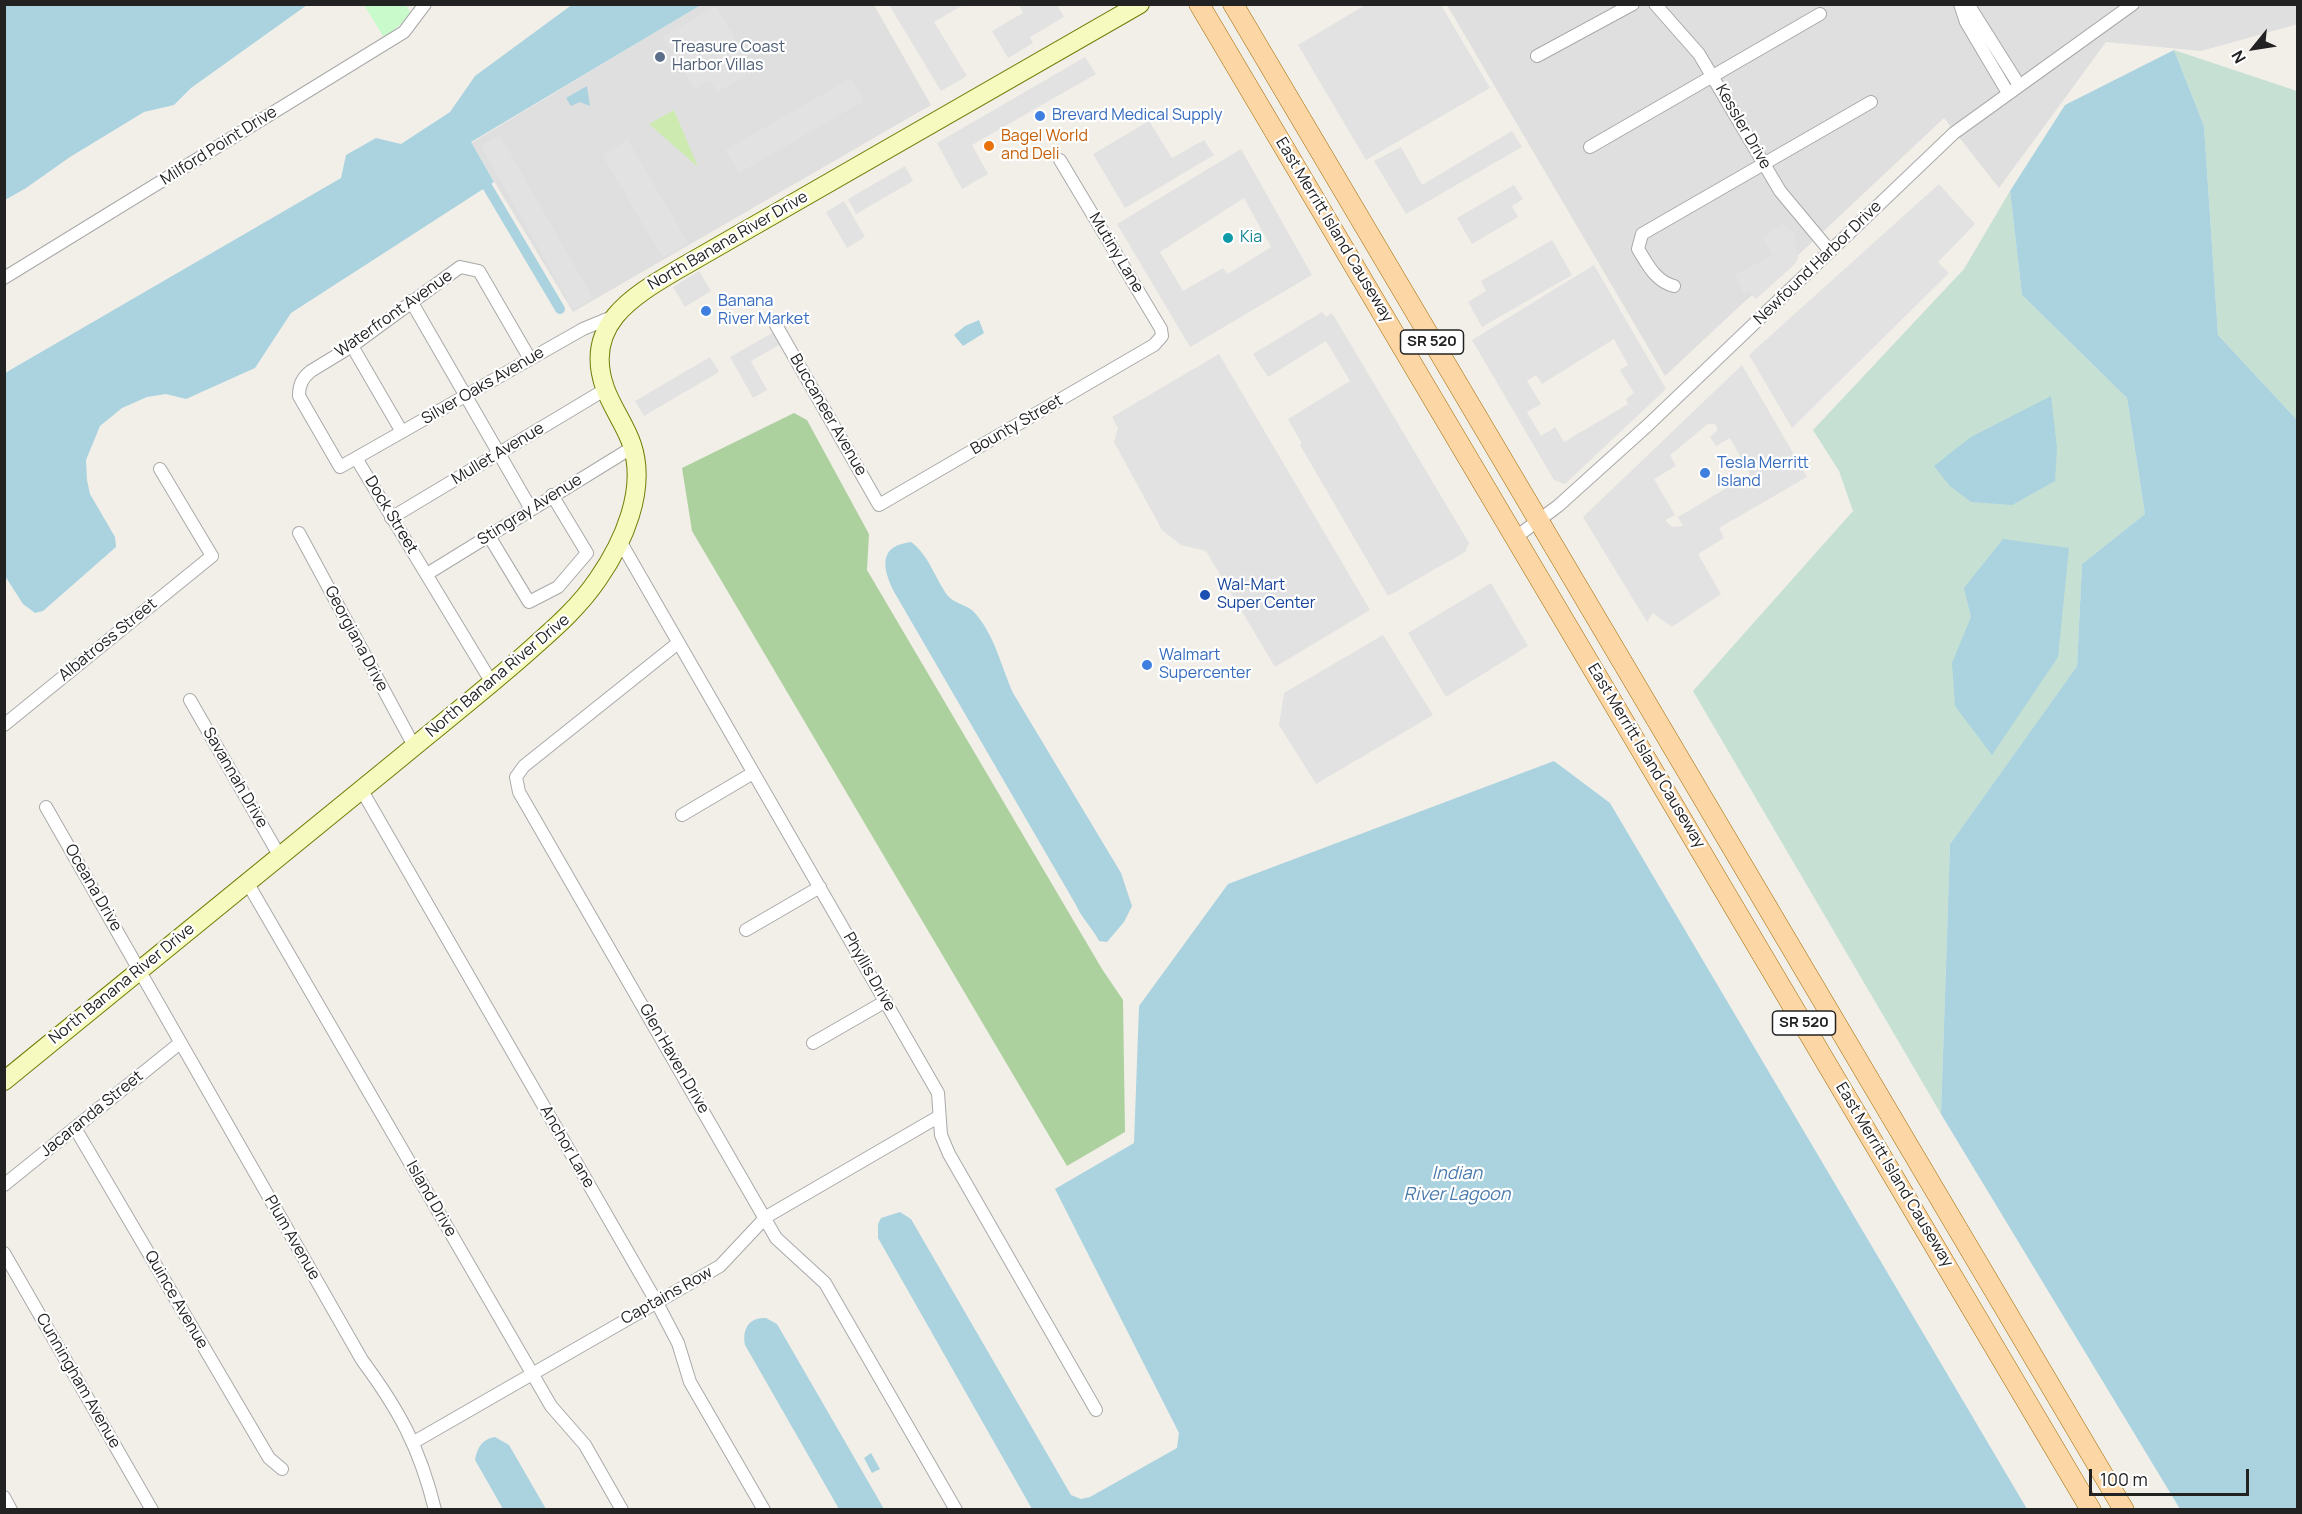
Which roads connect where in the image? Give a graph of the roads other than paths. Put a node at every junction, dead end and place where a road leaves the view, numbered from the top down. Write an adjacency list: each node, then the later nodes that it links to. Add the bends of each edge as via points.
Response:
1 (425, 4): 20 (street, Milford Point Drive, via 404,32)
2 (1140, 4): 23 (street, North Banana River Drive, via 660,280)
3 (1199, 4): 43 (main road, East Merritt Island Causeway / SR 520)
4 (1233, 4): 40 (main road, East Merritt Island Causeway / SR 520)
5 (1633, 4): 11 (street)
6 (1655, 4): 12 (street, Kessler Drive)
7 (1960, 4): 14 (street, via 1966,22)
8 (1968, 4): 13 (street)
9 (2133, 4): 13 (street, Newfound Harbor Drive)
10 (1820, 14): 12 (street)
11 (1538, 56)
12 (1714, 76): 16 (street); 18 (street, Kessler Drive)
13 (2019, 85): 14 (street, Newfound Harbor Drive)
14 (2008, 93): 19 (street, Newfound Harbor Drive, via 1954,133)
15 (1871, 102): 18 (street)
16 (1590, 147)
17 (1060, 160): 25 (street, Mutiny Lane, via 1161,329 1162,336)
18 (1764, 164): 19 (street, Kessler Drive, via 1790,206); 21 (street, via 1642,234 1638,249 1654,275)
19 (1830, 251): 40 (street, Newfound Harbor Drive, via 1682,394)
20 (4, 278)
21 (1674, 286)
22 (411, 301): 26 (street, Waterfront Avenue); 27 (street, Waterfront Avenue, via 460,267 479,271); 30 (street)
23 (612, 317): 27 (street, Silver Oaks Avenue); 29 (street, North Banana River Drive, via 601,357)
24 (776, 325): 37 (street, Buccaneer Avenue)
25 (1154, 345): 37 (street, Bounty Street)
26 (352, 346): 28 (street, Waterfront Avenue); 31 (street)
27 (530, 359): 30 (street, Silver Oaks Avenue)
28 (311, 371): 34 (street, Dock Street, via 301,382 299,396 340,467)
29 (606, 389): 32 (street, North Banana River Drive); 33 (street, Mullet Avenue)
30 (466, 396): 31 (street, Silver Oaks Avenue); 33 (street)
31 (402, 432): 34 (street, Silver Oaks Avenue)
32 (633, 447): 36 (street, Stingray Avenue); 44 (street, North Banana River Drive, via 633,506)
33 (499, 453): 38 (street); 39 (street, Mullet Avenue)
34 (356, 458): 39 (street, Dock Street)
35 (160, 469): 49 (street, Albatross Street, via 212,556)
36 (552, 495): 38 (street, Stingray Avenue); 42 (street, via 587,553 558,587 529,602)
37 (879, 506)
38 (531, 508): 42 (street, Stingray Avenue)
39 (391, 518): 45 (street, Dock Street)
40 (1539, 521): 43 (street, Newfound Harbor Drive); 82 (main road, East Merritt Island Causeway / SR 520)
41 (299, 533): 50 (street, Georgiana Drive)
42 (489, 536): 45 (street, Stingray Avenue)
43 (1516, 537): 81 (main road, East Merritt Island Causeway / SR 520)
44 (620, 541): 46 (street, Phyllis Drive); 47 (street, North Banana River Drive, via 573,612)
45 (428, 574): 47 (street, Dock Street)
46 (678, 643): 51 (street, Phyllis Drive); 67 (street, Glen Haven Drive, via 524,766 516,784)
47 (492, 683): 50 (street, North Banana River Drive)
48 (190, 700): 55 (street, Savannah Drive)
49 (5, 722)
50 (414, 746): 52 (street, North Banana River Drive)
51 (753, 773): 54 (street); 57 (street, Phyllis Drive)
52 (361, 789): 55 (street, North Banana River Drive); 69 (street, Anchor Lane)
53 (46, 807): 59 (street, Oceana Drive)
54 (682, 815)
55 (279, 855): 56 (street, North Banana River Drive)
56 (247, 882): 59 (street, North Banana River Drive); 70 (street, Island Drive)
57 (820, 887): 58 (street); 60 (street, Phyllis Drive)
58 (746, 930)
59 (140, 969): 61 (street, Plum Avenue); 63 (street, North Banana River Drive)
60 (886, 1001): 62 (street); 64 (street, Phyllis Drive, via 938,1094)
61 (180, 1043): 65 (street, Jacaranda Street); 72 (street, Plum Avenue, via 362,1360 388,1395)
62 (813, 1043)
63 (4, 1080)
64 (938, 1117): 67 (street, Captains Row); 71 (street, Phyllis Drive, via 949,1154)
65 (75, 1128): 66 (street, Jacaranda Street); 73 (street, Quince Avenue, via 269,1458)
66 (4, 1185)
67 (766, 1217): 69 (street, Captains Row, via 720,1266); 80 (street, Glen Haven Drive, via 776,1238 825,1283)
68 (4, 1253): 76 (street, Cunningham Avenue)
69 (656, 1301): 70 (street, Captains Row); 79 (street, Anchor Lane, via 678,1343 690,1382)
70 (532, 1373): 72 (street, Captains Row); 78 (street, Island Drive, via 551,1406 585,1445)
71 (1096, 1410)
72 (414, 1442): 77 (street, Plum Avenue, via 426,1470)
73 (282, 1469)
74 (4, 1497): 75 (street)
75 (11, 1509)
76 (152, 1509)
77 (435, 1509)
78 (622, 1509)
79 (764, 1509)
80 (957, 1509)
81 (2091, 1509)
82 (2124, 1509)

